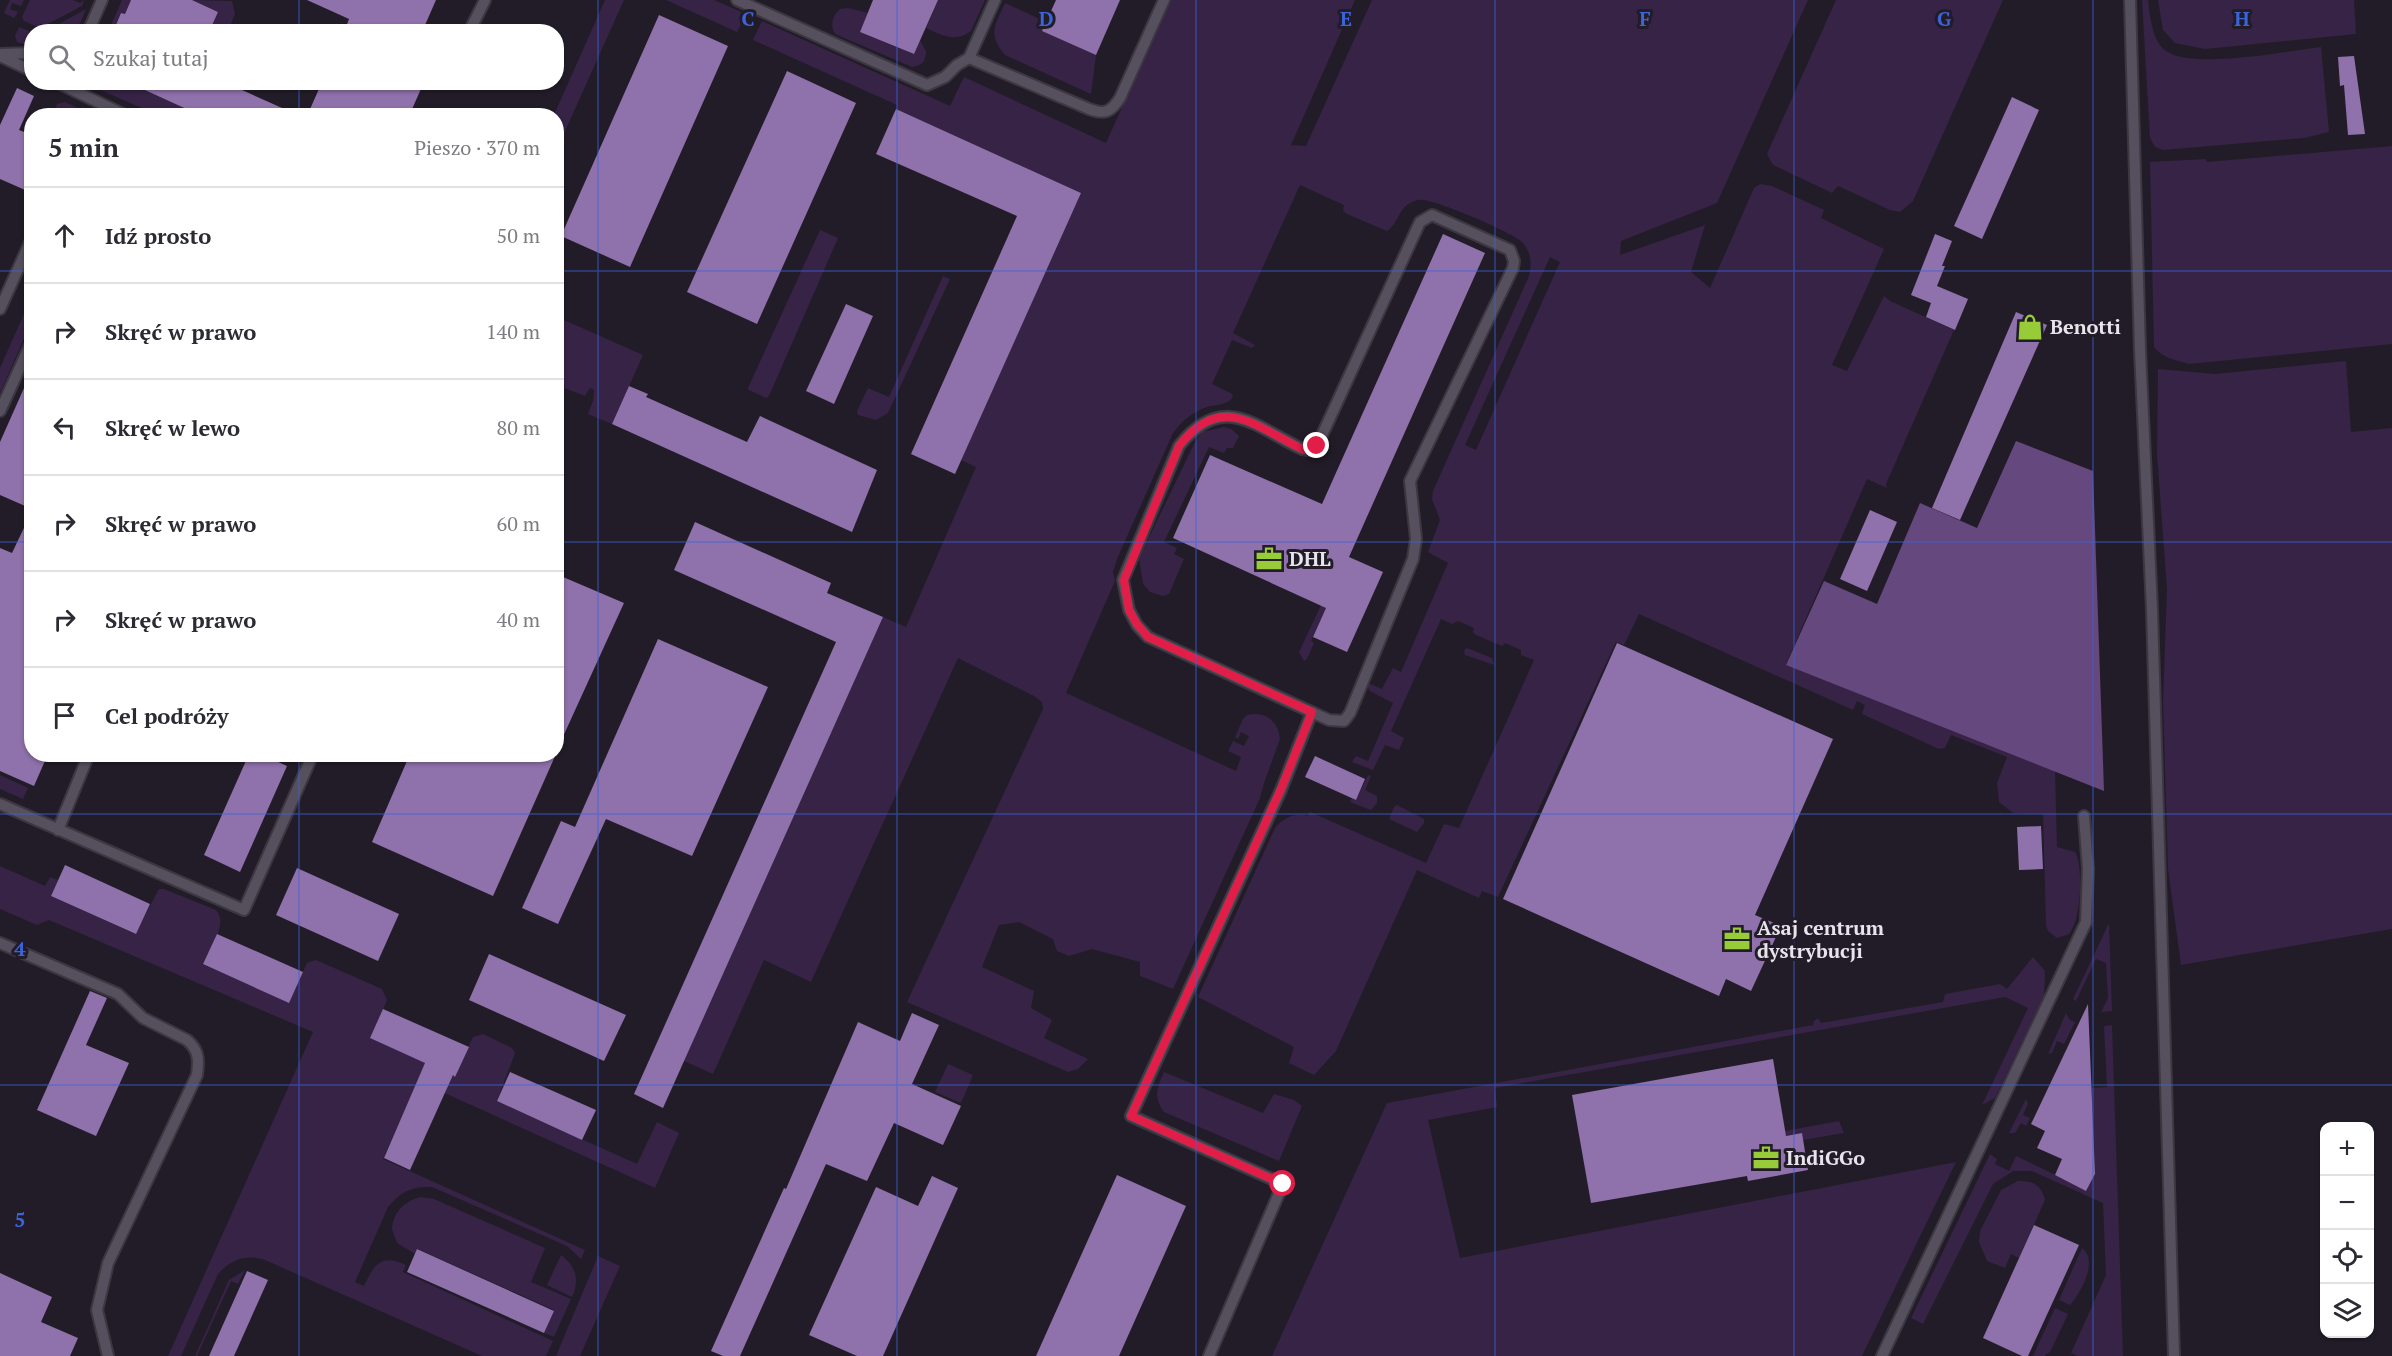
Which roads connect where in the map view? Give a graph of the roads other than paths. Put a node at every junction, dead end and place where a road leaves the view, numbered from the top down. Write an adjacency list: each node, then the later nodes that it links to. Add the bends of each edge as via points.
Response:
1 (102, 0): 7 (lane)
2 (484, 0): 8 (lane)
3 (737, 0): 11 (lane, via 927,85 945,77)
4 (995, 0): 11 (lane)
5 (1164, 0): 11 (lane, via 1120,98 1107,112 1089,109)
6 (2130, 0): 29 (lane)
7 (92, 24)
8 (473, 24)
9 (24, 54): 10 (lane)
10 (0, 55): 12 (lane)
11 (969, 58)
12 (24, 67)
13 (73, 90): 14 (lane)
14 (110, 108)
15 (24, 256): 16 (lane)
16 (0, 309)
17 (24, 358): 18 (lane)
18 (0, 411)
19 (1312, 712): 19 (lane, via 1148,637 1129,610 1124,593 1125,571 1179,446 1204,422 1236,416 1302,449 1317,446 1420,222 1438,217 1510,250 1513,268 1410,481 1416,539 1413,559 1350,712 1344,721 1337,722); 27 (lane, via 1281,789 1131,1116 1283,1184)
20 (86, 762): 24 (lane)
21 (309, 762): 24 (lane, via 244,910)
22 (0, 804): 24 (lane)
23 (2084, 816): 28 (lane, via 2089,898 2086,922)
24 (58, 830)
25 (0, 943): 26 (lane, via 118,994 143,1018 187,1040 199,1058 197,1075 108,1263 97,1310)
26 (108, 1356)
27 (1209, 1356)
28 (1882, 1356)
29 (2174, 1356)

